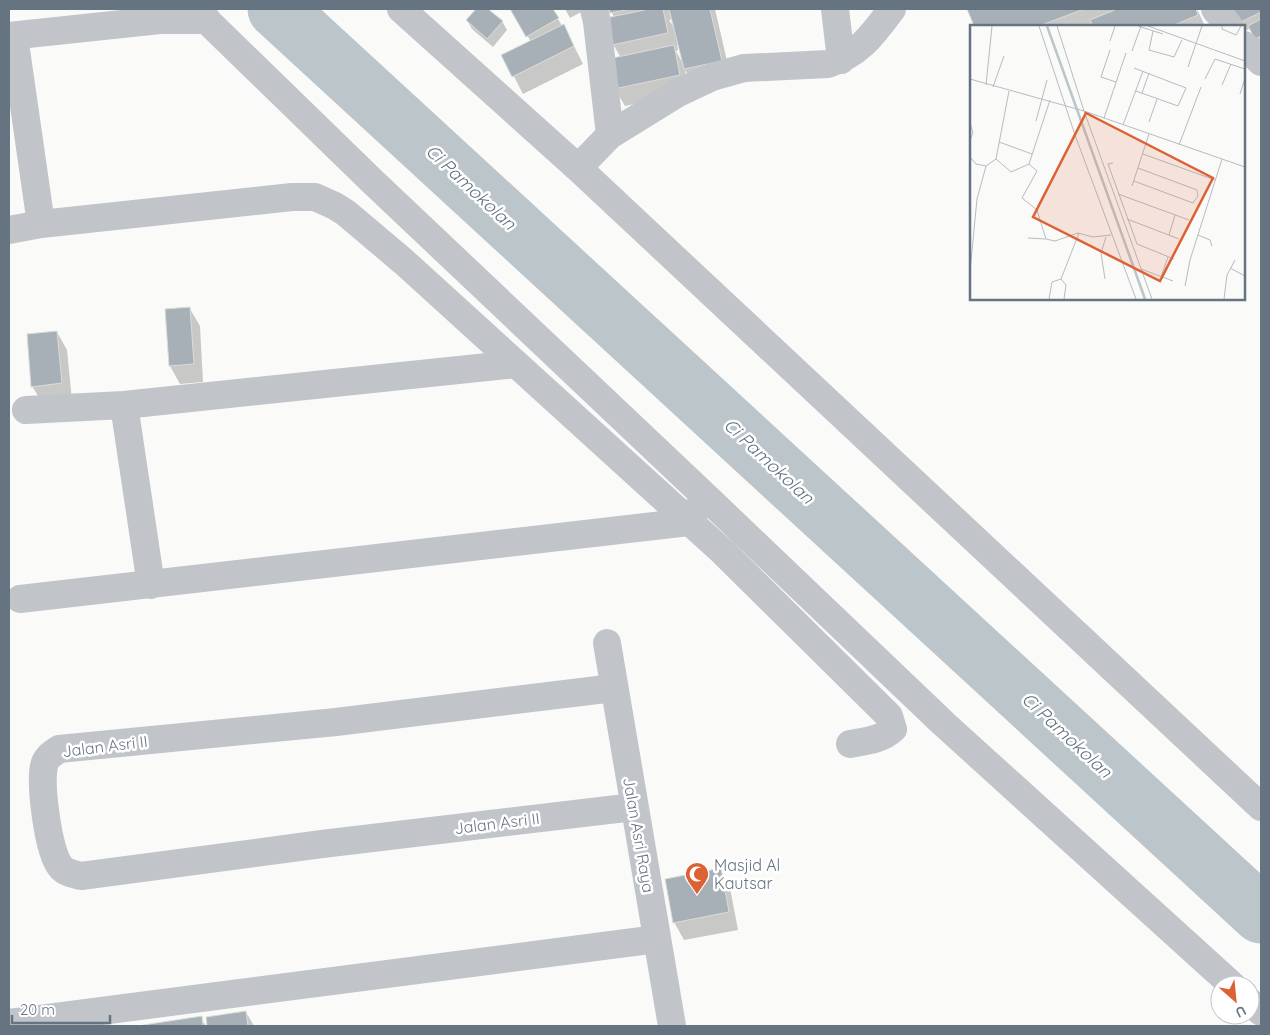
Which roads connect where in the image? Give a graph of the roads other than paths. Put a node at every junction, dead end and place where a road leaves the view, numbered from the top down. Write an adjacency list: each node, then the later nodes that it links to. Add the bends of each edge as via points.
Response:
1 (401, 9): 13 (street)
2 (594, 9): 12 (street)
3 (835, 9): 10 (street)
4 (892, 9): 10 (street, via 861,47)
5 (1215, 9): 7 (street)
6 (201, 14): 8 (street); 19 (street)
7 (1228, 25)
8 (11, 36): 14 (street)
9 (1245, 46): 11 (street)
10 (840, 60): 12 (street, via 828,64 744,68 712,77 678,93)
11 (1261, 62)
12 (610, 135): 13 (street)
13 (578, 168): 29 (street)
14 (41, 224): 15 (street); 16 (street, via 315,197 346,213)
15 (9, 230)
16 (516, 364): 17 (street); 20 (street)
17 (124, 405): 18 (street); 23 (street)
18 (26, 410)
19 (706, 496): 20 (street); 21 (street)
20 (689, 522): 22 (street); 23 (street)
21 (740, 529): 22 (street); 31 (street, via 944,724)
22 (723, 552): 27 (street, via 889,716 893,729 886,735)
23 (150, 585): 24 (street)
24 (20, 599)
25 (607, 644): 26 (street, Jalan Asri Raya)
26 (614, 688): 28 (street, Jalan Asri Raya); 28 (street, Jalan Asri II, via 336,722 59,749 48,757 44,766 48,828 60,866 69,874 80,876)
27 (850, 744)
28 (634, 807): 30 (street, Jalan Asri Raya)
29 (1261, 807)
30 (656, 939): 32 (street); 33 (street, Jalan Asri Raya)
31 (1221, 975)
32 (9, 1023)
33 (672, 1026)

